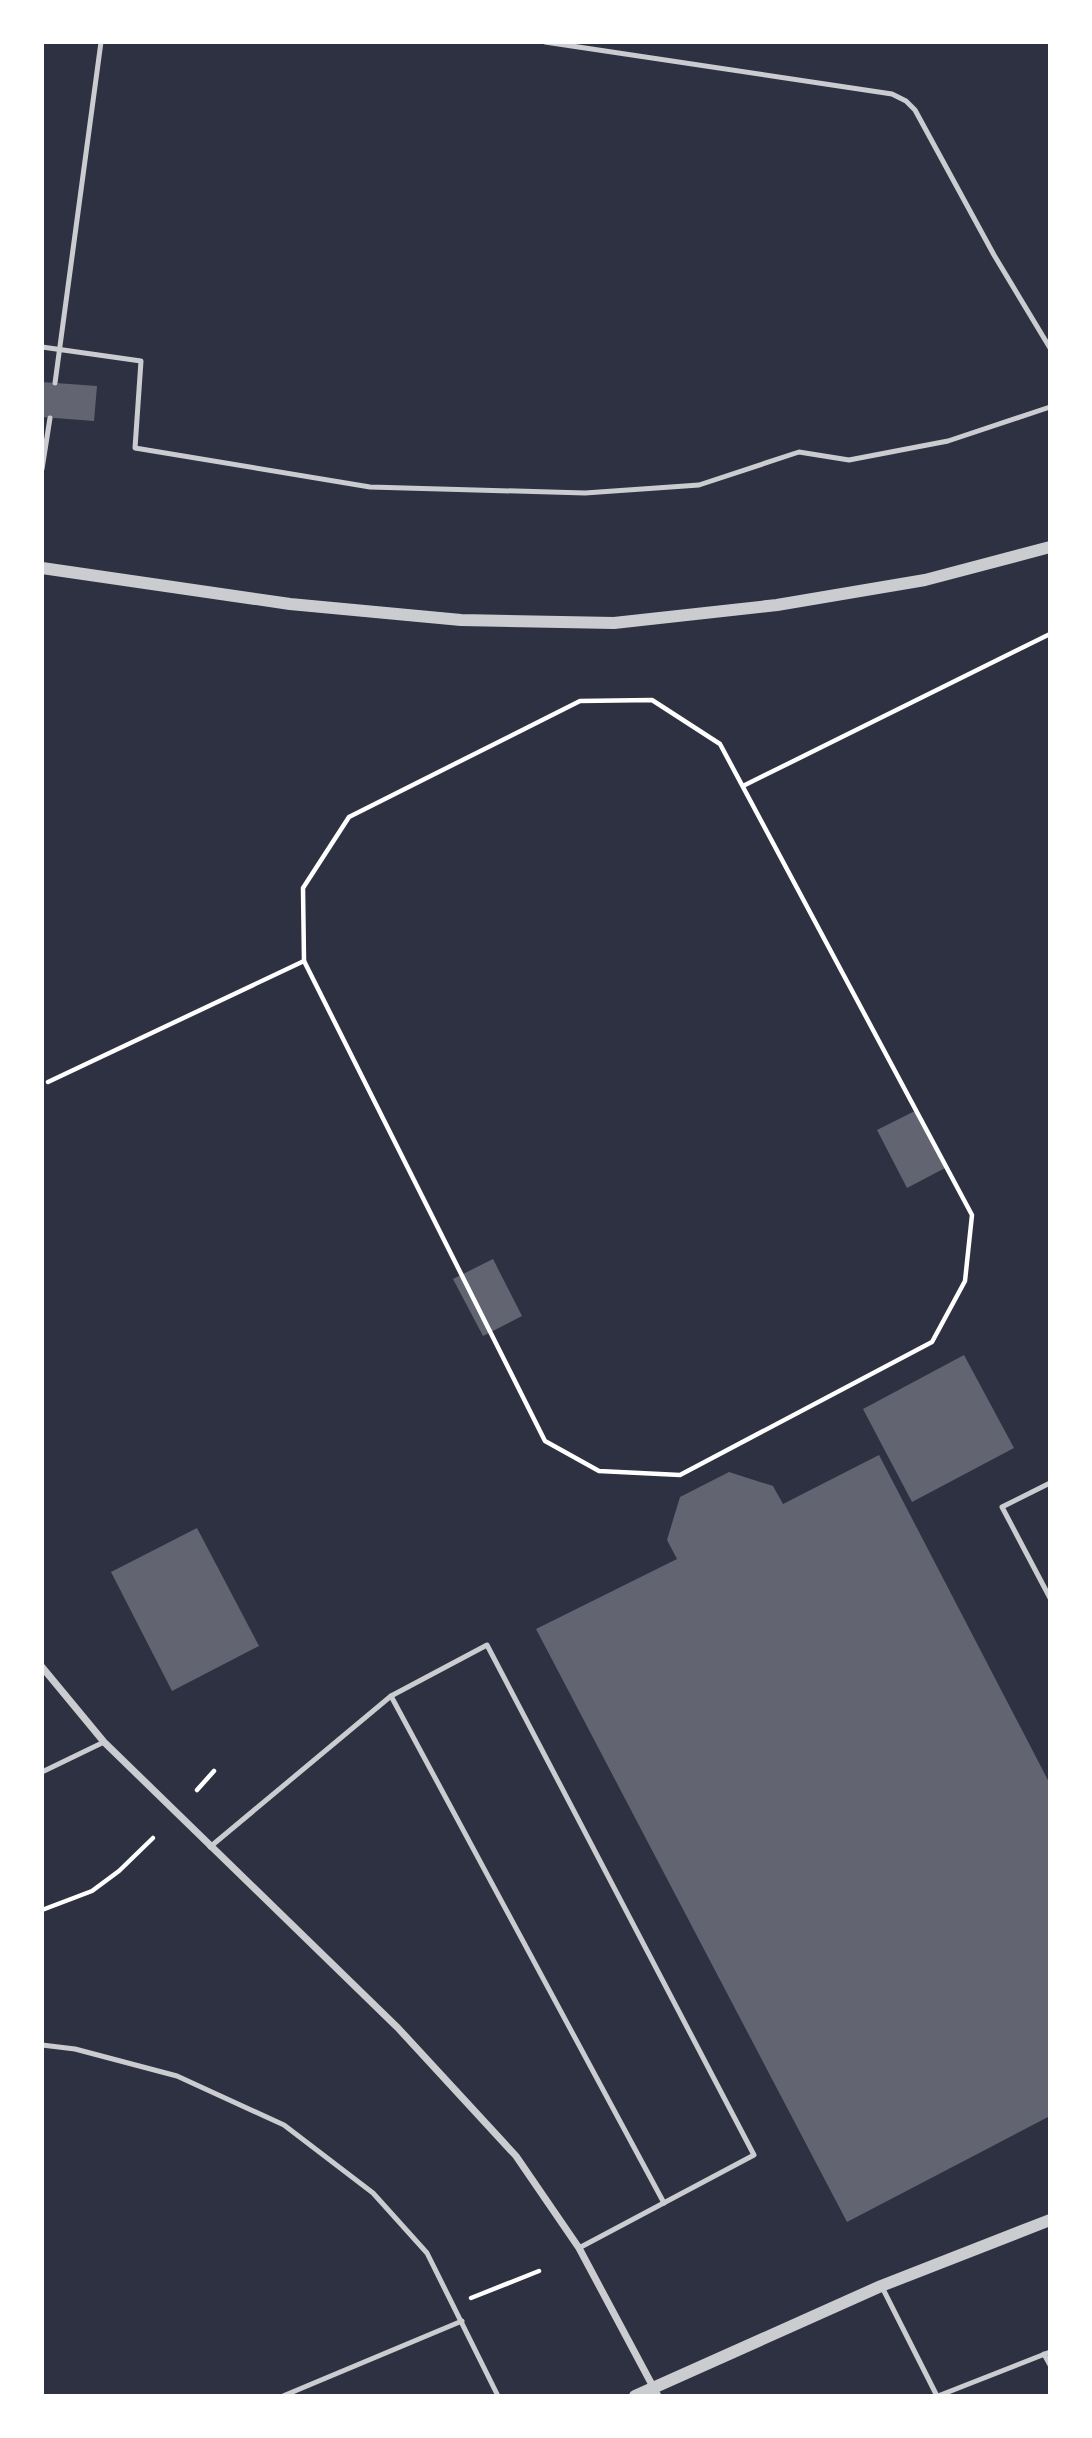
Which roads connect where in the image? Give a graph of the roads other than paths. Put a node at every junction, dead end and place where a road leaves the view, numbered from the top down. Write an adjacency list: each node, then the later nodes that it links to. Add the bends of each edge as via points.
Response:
1 (102, 42): 5 (lane)
2 (545, 42): 4 (lane, via 892,94 906,101)
3 (42, 347): 5 (lane)
4 (1050, 348)
5 (60, 351): 6 (lane); 7 (lane, via 141,361 135,448 370,487 585,493 699,485 799,452 849,460 948,440)
6 (55, 383)
7 (1050, 407)
8 (50, 418): 9 (lane)
9 (42, 469)
10 (1050, 547): 11 (street, via 925,580 777,605 614,623 461,620 290,604)
11 (42, 568)
12 (1050, 1483): 13 (lane, via 1002,1507)
13 (1050, 1598)
14 (42, 1667): 16 (street)
15 (391, 1696): 18 (lane); 20 (lane); 20 (lane, via 486,1645 754,2155)
16 (104, 1742): 17 (lane); 18 (street)
17 (42, 1772)
18 (211, 1847): 22 (street, via 426,2057 516,2156)
19 (42, 2045): 24 (lane, via 177,2076 284,2125 373,2193 427,2253)
20 (664, 2203): 22 (lane)
21 (1050, 2220): 23 (street)
22 (579, 2248): 27 (street)
23 (881, 2286): 27 (street); 31 (lane)
24 (462, 2321): 28 (lane); 29 (lane)
25 (1047, 2353): 26 (lane); 31 (lane)
26 (1050, 2365)
27 (656, 2392): 30 (street)
28 (283, 2396)
29 (498, 2396)
30 (635, 2396)
31 (937, 2396)

